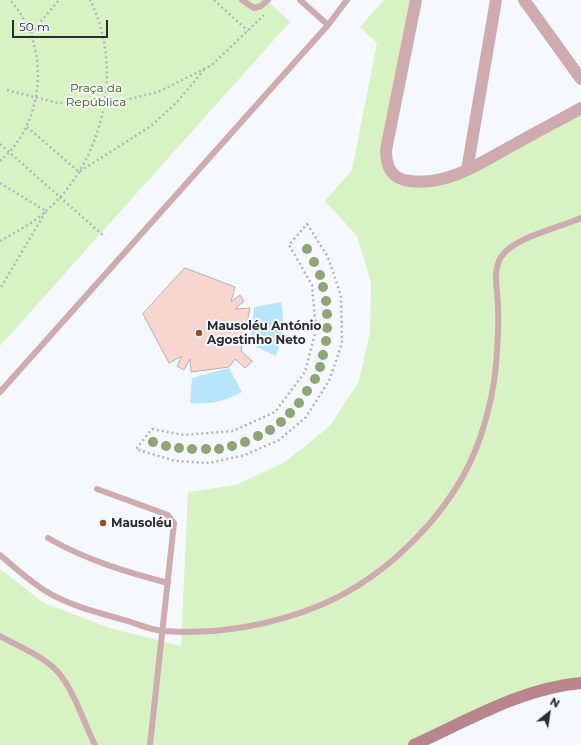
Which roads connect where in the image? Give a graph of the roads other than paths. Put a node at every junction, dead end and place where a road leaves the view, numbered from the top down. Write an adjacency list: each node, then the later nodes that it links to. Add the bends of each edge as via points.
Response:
1 (242, 0): 2 (lane, via 254,8)
2 (268, 0)
3 (300, 0): 8 (lane)
4 (347, 0): 8 (lane)
5 (416, 0): 11 (street, via 386,150 389,171 398,178 431,182)
6 (496, 0): 11 (street)
7 (524, 0): 9 (street)
8 (328, 25): 13 (lane)
9 (581, 79)
10 (581, 108): 11 (street)
11 (467, 170)
12 (581, 218): 18 (lane, via 522,240 509,247 501,258 496,273 498,309 494,392 479,441 458,485 427,527 387,564 356,586 322,605 284,618 222,631)
13 (0, 392)
14 (97, 489): 17 (lane, via 172,519 174,523)
15 (48, 538): 17 (lane, via 94,561)
16 (0, 555): 18 (lane, via 45,590 74,605)
17 (168, 583): 18 (lane)
18 (164, 632): 22 (lane)
19 (0, 636): 21 (lane, via 57,671 66,683)
20 (581, 683): 23 (street, via 562,685 518,698)
21 (95, 745)
22 (150, 745)
23 (414, 745)

